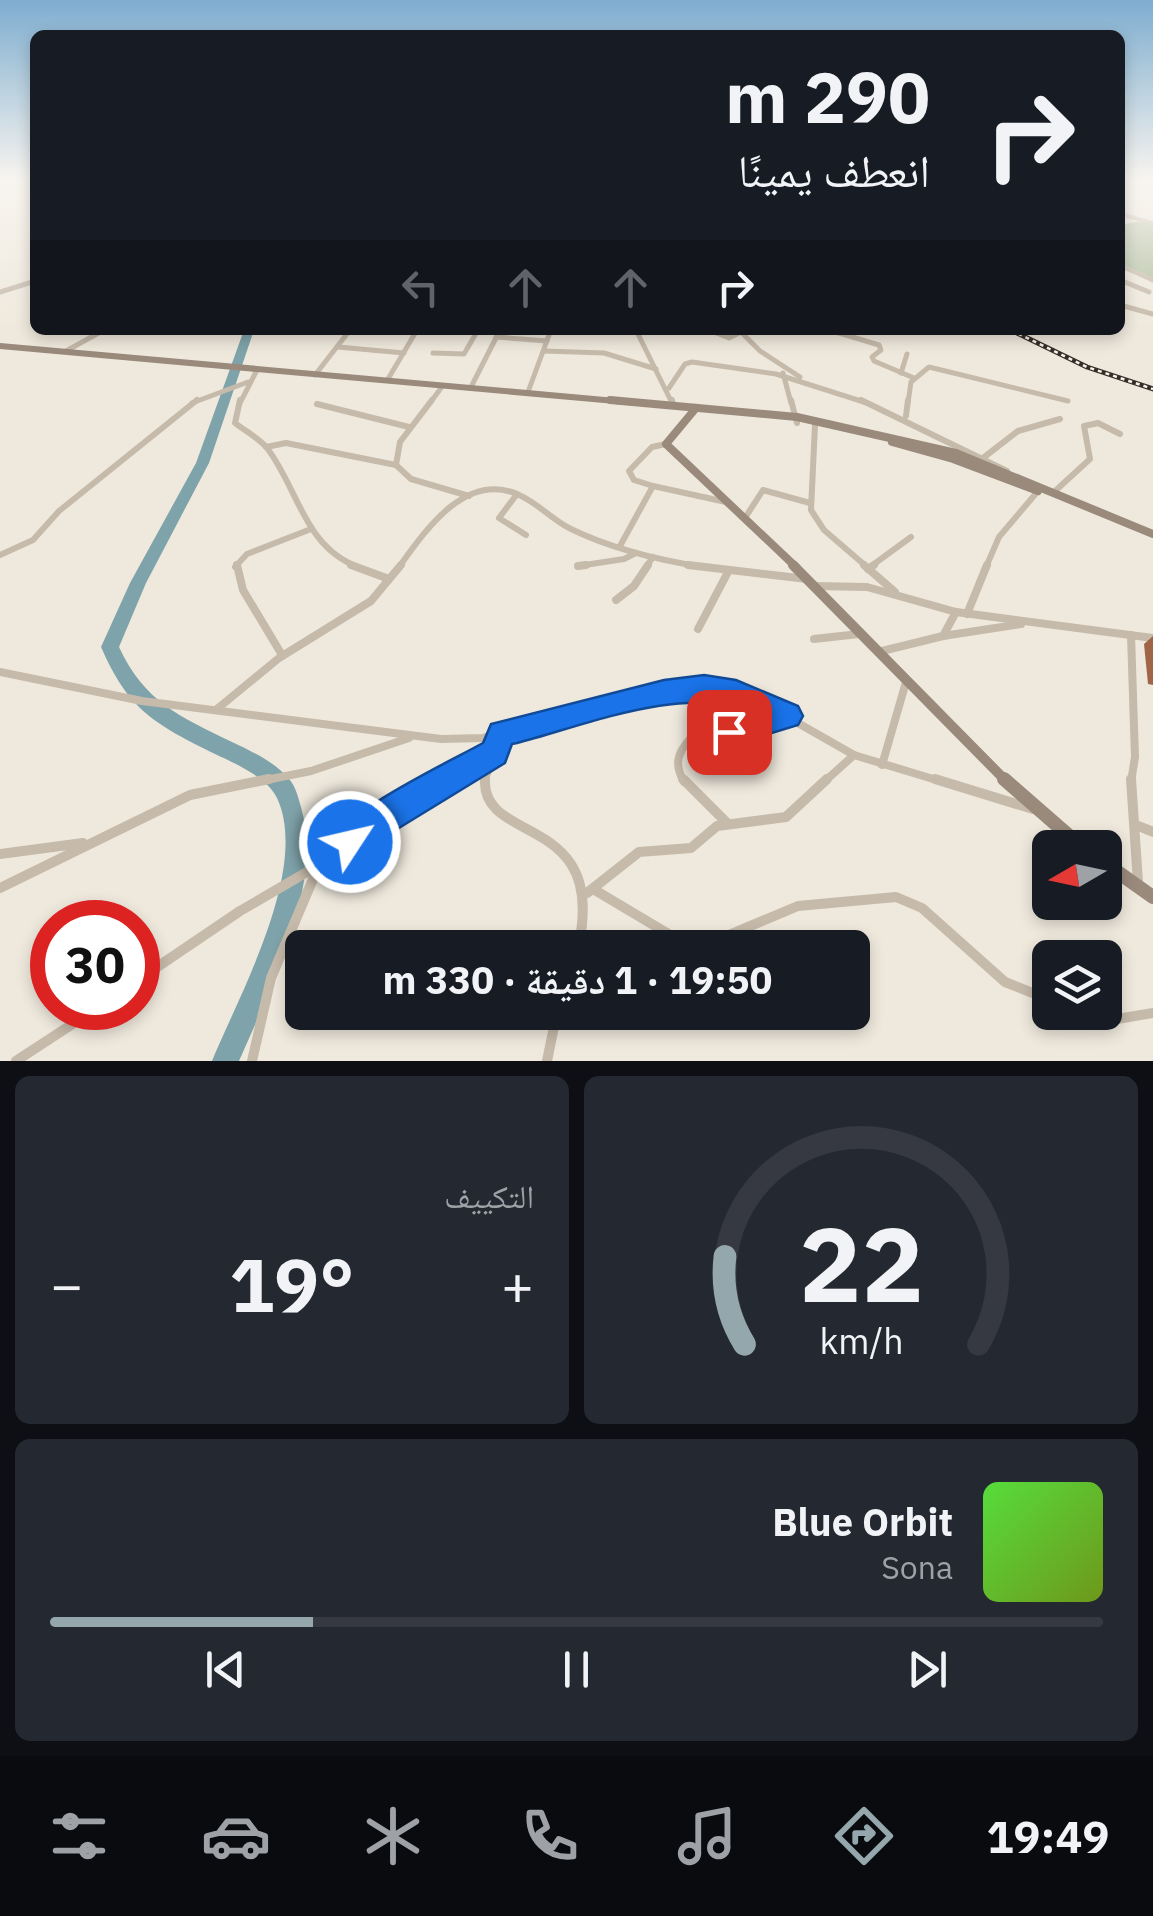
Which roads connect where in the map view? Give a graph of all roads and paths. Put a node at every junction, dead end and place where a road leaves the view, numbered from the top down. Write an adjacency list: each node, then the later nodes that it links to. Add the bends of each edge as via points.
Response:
1 (1125, 268): 2 (street)
2 (1150, 279): 5 (street)
3 (1125, 282): 5 (street)
4 (30, 283): 6 (street)
5 (1129, 284): 7 (street)
6 (0, 292)
7 (1149, 292)
8 (1125, 306): 9 (street)
9 (1153, 314)
10 (95, 335): 23 (street)
11 (346, 335): 22 (street)
12 (415, 335): 25 (street)
13 (475, 335): 26 (street, via 464,354)
14 (497, 335): 39 (street)
15 (510, 335): 20 (street)
16 (548, 335): 20 (street)
17 (639, 335): 29 (street)
18 (748, 335): 28 (street)
19 (846, 335): 31 (street, via 880,345 872,359)
20 (547, 341): 24 (street)
21 (0, 346): 23 (main road)
22 (338, 346): 25 (street); 32 (street)
23 (66, 351): 30 (main road)
24 (544, 351): 29 (street, via 604,352); 42 (street)
25 (404, 353): 36 (street)
26 (434, 353)
27 (907, 354): 31 (street)
28 (786, 368): 33 (street); 37 (street)
29 (656, 369): 41 (street)
30 (258, 370): 32 (main road); 38 (street)
31 (901, 372): 35 (street)
32 (315, 374): 34 (main road)
33 (782, 375): 37 (street); 41 (street, via 692,362); 48 (street)
34 (343, 377): 36 (main road); 40 (main road)
35 (915, 378): 43 (street, via 931,368); 46 (street)
36 (388, 379): 39 (main road)
37 (806, 381): 46 (street)
38 (248, 382): 53 (street, via 236,423); 71 (street, via 187,406 33,540)
39 (472, 386): 42 (main road)
40 (441, 388): 45 (main road); 50 (street)
41 (669, 388): 45 (street)
42 (528, 392): 45 (main road)
43 (1068, 401)
44 (317, 404): 50 (street)
45 (677, 411): 48 (main road); 52 (main road)
46 (906, 416): 54 (street)
47 (1060, 419): 54 (street, via 1038,420)
48 (797, 420): 49 (main road); 56 (main road, via 918,442)
49 (814, 425): 58 (main road, via 935,454); 63 (street)
50 (409, 427): 55 (street)
51 (1120, 434): 59 (street, via 1092,422 1084,426 1090,459)
52 (666, 444): 57 (street, via 628,471); 62 (main road)
53 (266, 446): 55 (street, via 286,443); 65 (street)
54 (983, 458): 56 (street)
55 (396, 464): 61 (street, via 411,479)
56 (1013, 474): 59 (main road)
57 (653, 486): 62 (street); 69 (street)
58 (1038, 492): 68 (main road); 81 (street, via 1000,537)
59 (1054, 492): 68 (main road)
60 (517, 494): 61 (street, via 491,489); 66 (street, via 498,518); 69 (street, via 574,531)
61 (470, 496): 76 (street, via 449,509)
62 (726, 502): 64 (main road)
63 (810, 502): 64 (street, via 763,490); 74 (street, via 824,530)
64 (745, 518): 77 (main road)
65 (312, 529): 76 (street, via 349,564); 90 (street, via 247,554 235,567)
66 (526, 535)
67 (912, 536): 74 (street)
68 (1153, 537)
69 (620, 546): 70 (street)
70 (637, 552): 72 (street); 73 (street)
71 (0, 555)
72 (653, 557): 75 (street); 79 (street)
73 (578, 566)
74 (868, 569): 78 (street)
75 (728, 572): 77 (street); 83 (street)
76 (389, 579): 90 (street, via 365,604)
77 (812, 583): 78 (street); 84 (main road)
78 (899, 596): 80 (street)
79 (616, 600)
80 (956, 612): 81 (street); 86 (street)
81 (967, 614): 82 (street)
82 (1028, 623): 85 (street); 86 (street)
83 (698, 629)
84 (860, 633): 88 (street); 89 (main road)
85 (1131, 635): 87 (street); 102 (street)
86 (943, 636): 89 (street)
87 (1153, 638)
88 (814, 639)
89 (878, 652): 92 (main road)
90 (282, 655): 93 (street)
91 (0, 672): 93 (street)
92 (906, 682): 99 (street); 100 (main road)
93 (217, 710): 96 (street)
94 (788, 716): 95 (street, via 736,693 704,688); 98 (street); 101 (street, via 683,744 677,759 681,780)
95 (501, 734): 96 (street); 97 (street)
96 (413, 737): 105 (street, via 311,771 190,796)
97 (494, 753): 107 (street, via 383,818); 111 (street, via 485,797 562,849)
98 (854, 755): 99 (street); 101 (street, via 786,817)
99 (882, 765): 100 (street)
100 (1039, 811): 103 (main road)
101 (727, 823): 111 (street, via 691,848 639,852)
102 (1136, 825): 104 (street); 109 (street)
103 (1062, 830)
104 (1153, 832)
105 (90, 842): 106 (street); 110 (street)
106 (0, 854)
107 (320, 865): 114 (street); 121 (street, via 270,978)
108 (1122, 875): 109 (main road)
109 (1138, 886): 112 (main road)
110 (0, 888)
111 (590, 891): 113 (street); 115 (street, via 677,939 705,945 798,906 896,897 922,908 1005,982)
112 (1153, 896)
113 (582, 930)
114 (160, 965)
115 (1032, 993)
116 (1153, 1013): 117 (street)
117 (1122, 1018)
118 (63, 1030): 120 (street)
119 (553, 1030): 122 (street)
120 (16, 1061)
121 (252, 1061)
122 (547, 1061)

